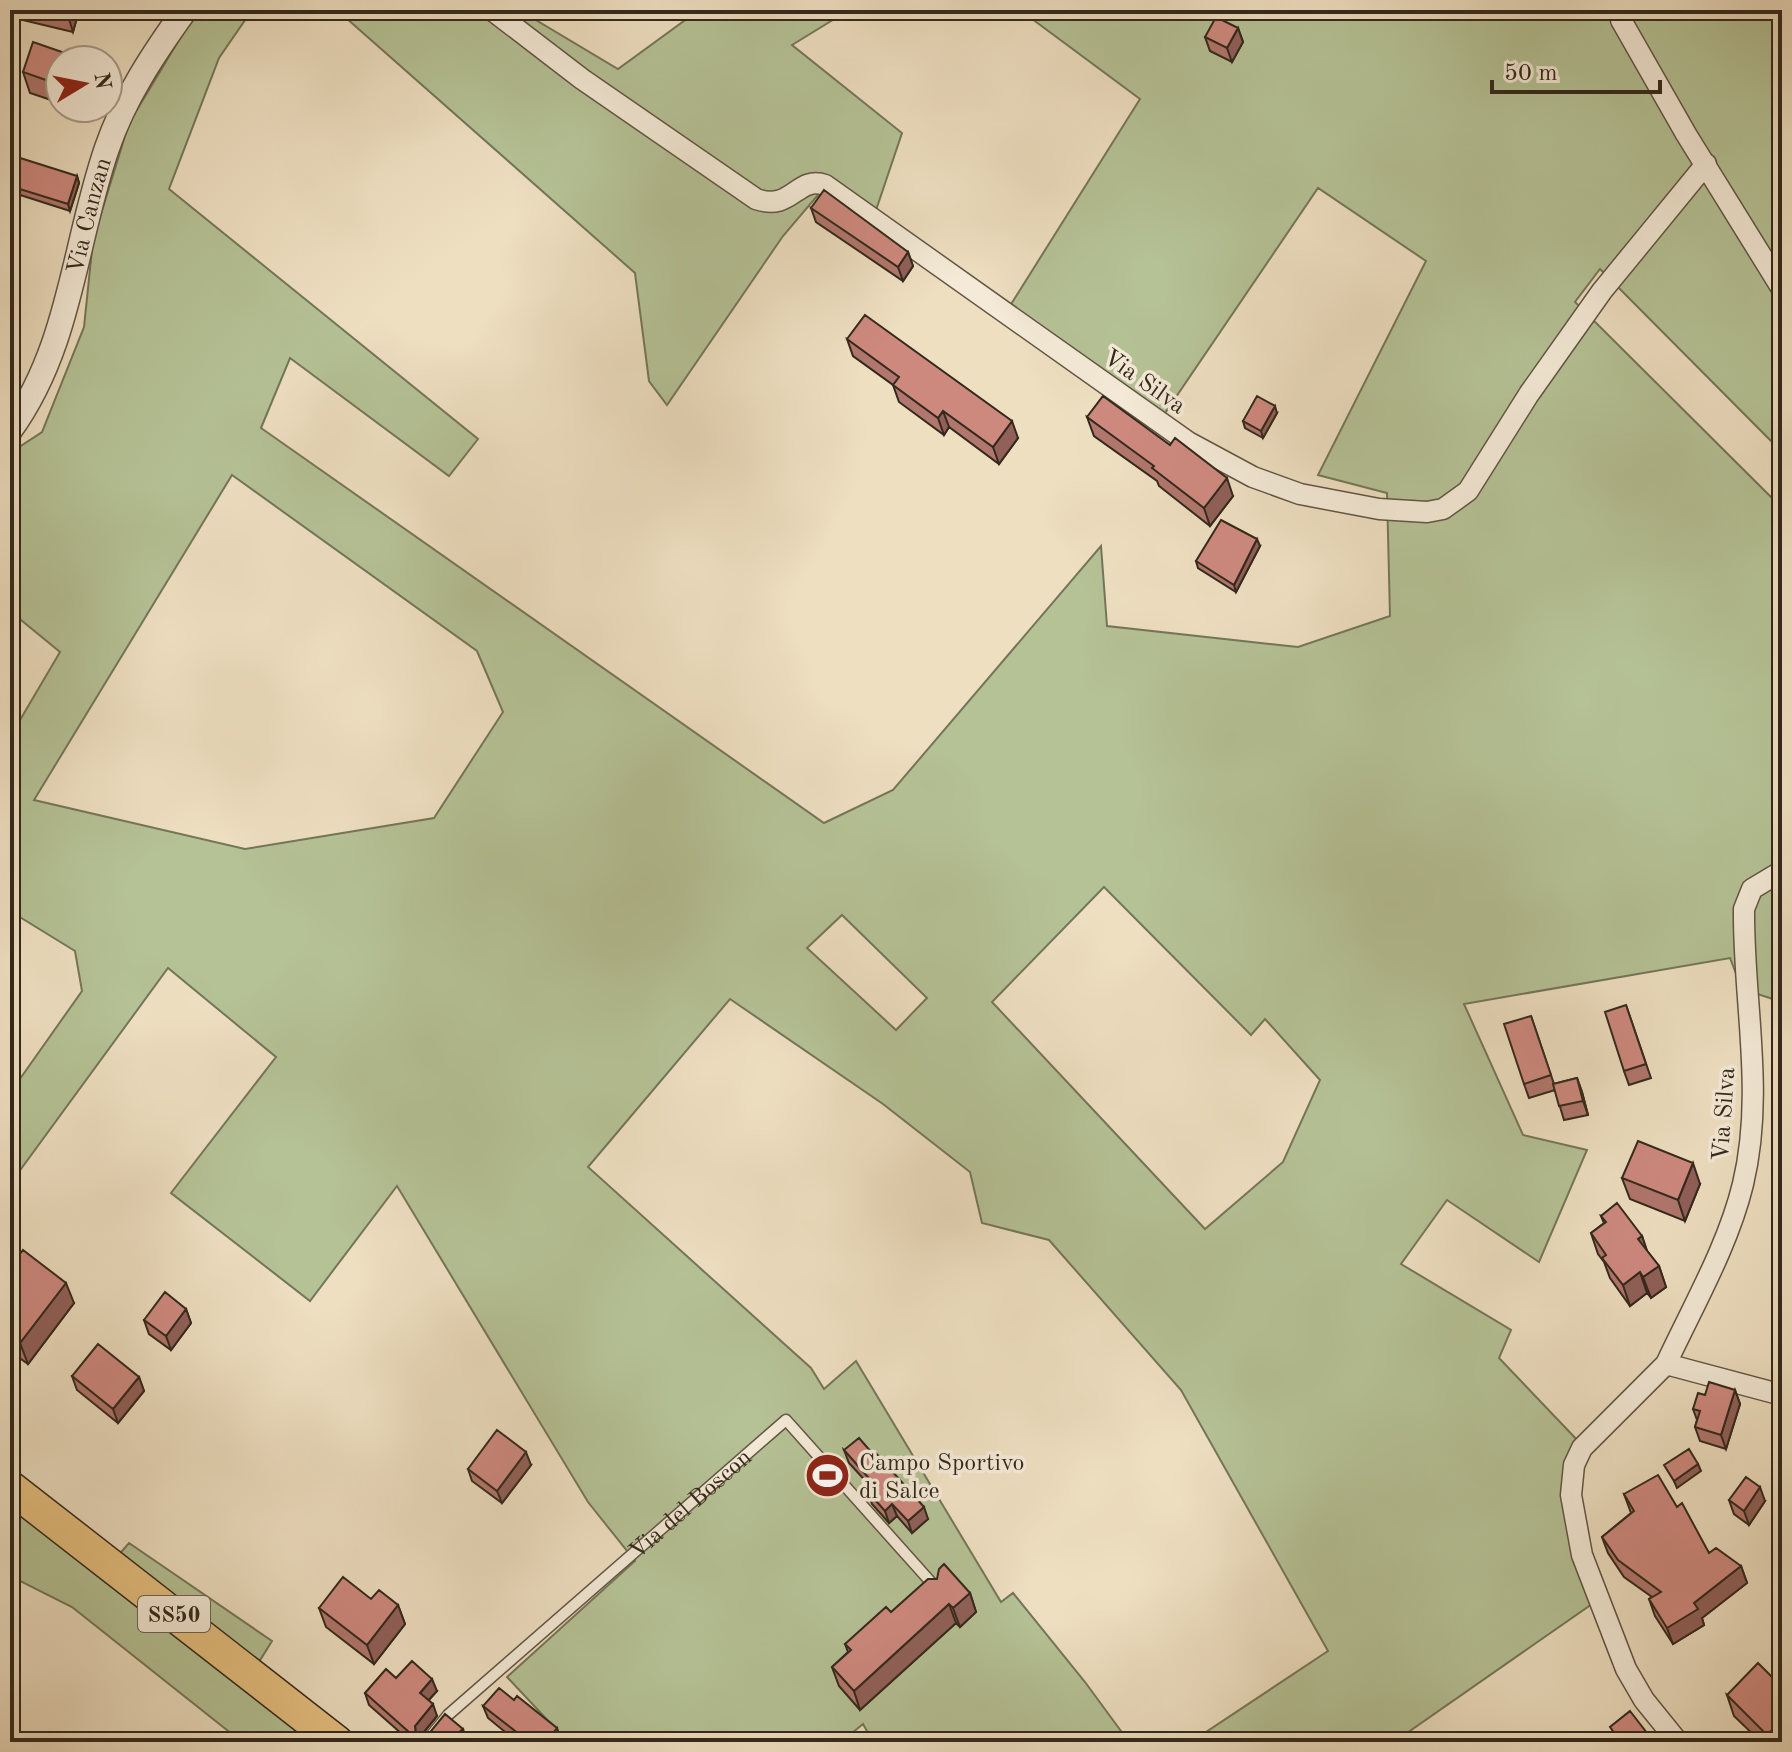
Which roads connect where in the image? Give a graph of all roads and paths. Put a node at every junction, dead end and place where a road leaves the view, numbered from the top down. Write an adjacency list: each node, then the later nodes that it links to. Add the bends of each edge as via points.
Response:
1 (185, 10): 6 (street, Via Canzan, via 121,113 95,187 60,330 34,392)
2 (492, 10): 4 (street, Via Silva, via 756,199 782,201 810,183 825,185 1198,448 1277,487 1379,509 1435,511 1468,491 1602,291)
3 (1622, 10): 4 (street, via 1621,20)
4 (1706, 164): 5 (street)
5 (1782, 289)
6 (10, 430)
7 (1782, 871): 8 (street, Via Silva, via 1752,889 1744,909 1754,1072 1744,1181 1719,1253)
8 (1666, 1364): 9 (street); 14 (street, Via Silva, via 1582,1448 1571,1495 1582,1555 1623,1661 1644,1700)
9 (1782, 1395)
10 (10, 1487): 12 (main road, SS50)
11 (939, 1591): 13 (lane, Via del Boscon, via 786,1420 468,1697)
12 (337, 1742)
13 (426, 1742)
14 (1678, 1742)

